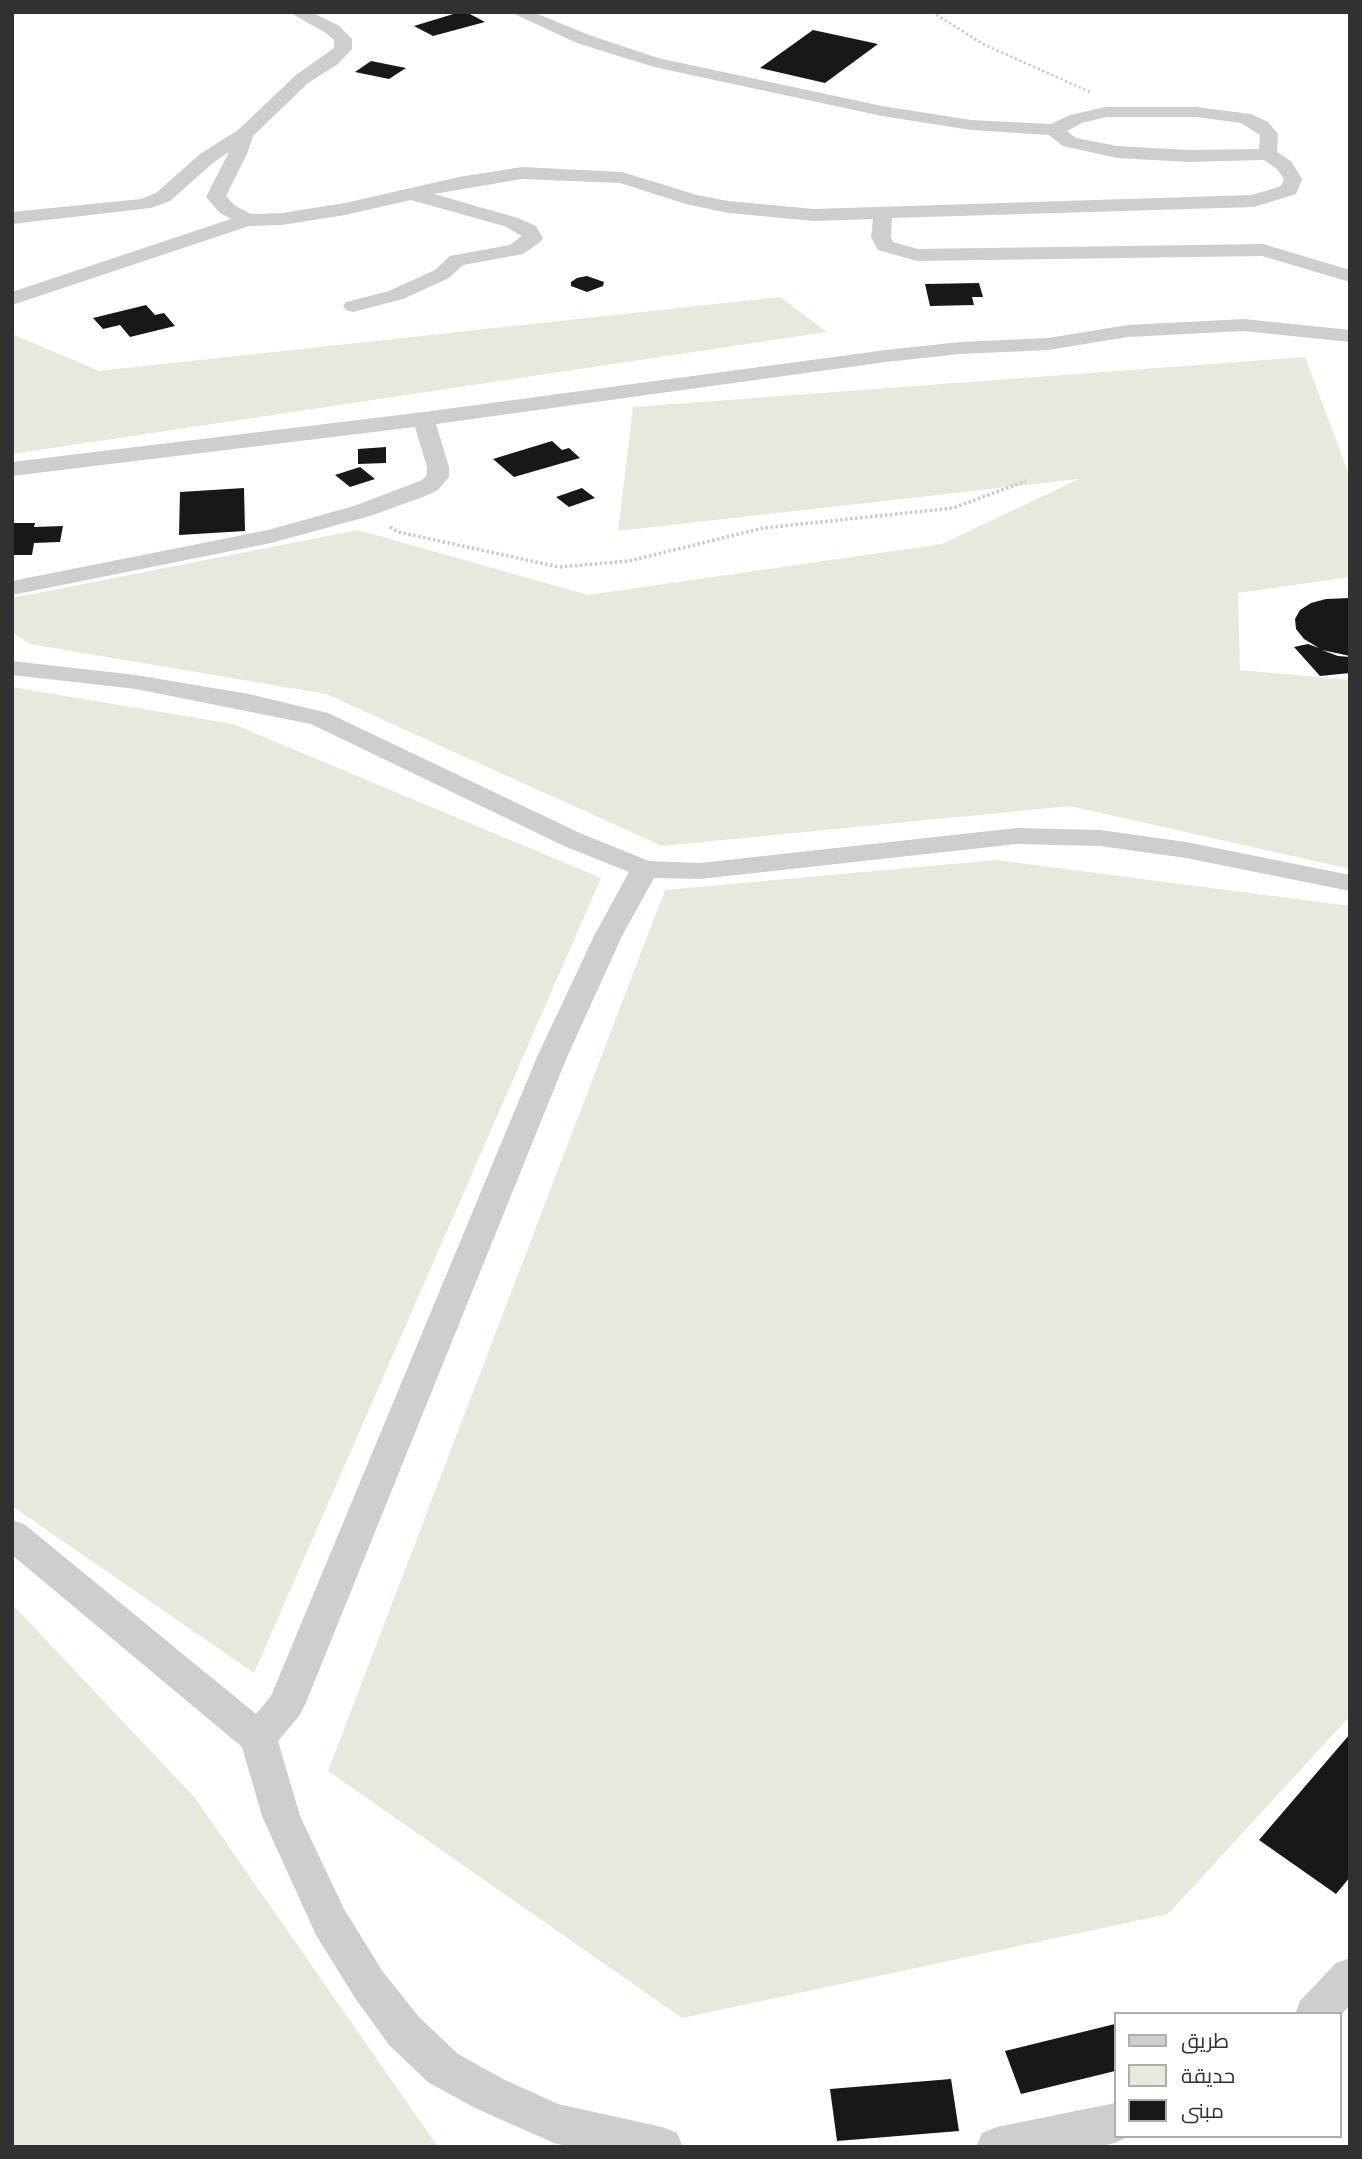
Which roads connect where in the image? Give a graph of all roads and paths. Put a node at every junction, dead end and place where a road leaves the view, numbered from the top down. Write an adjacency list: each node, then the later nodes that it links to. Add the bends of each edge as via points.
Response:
1 (297, 12): 6 (street)
2 (310, 12): 6 (street)
3 (558, 12): 5 (street)
4 (932, 12): 7 (path, via 1010,57)
5 (525, 15): 8 (street, via 654,62 904,116)
6 (332, 29): 9 (street, via 343,39 343,49 302,79)
7 (1136, 111): 8 (street, via 1106,112); 10 (street, via 1245,118 1269,134)
8 (1054, 130): 10 (street, via 1070,142 1117,152)
9 (244, 134): 13 (street, via 207,158 163,197 144,204); 14 (street, via 216,197)
10 (1268, 154): 12 (street, via 1284,165 1293,179 1289,190 1254,201)
11 (411, 194): 12 (street, via 522,173 583,174 622,178 728,208 814,215); 14 (street, via 282,219); 17 (street, via 511,222 529,230 533,238 516,250 457,260 442,274 396,295)
12 (883, 214): 15 (street, via 885,246 916,255 1263,250)
13 (12, 218)
14 (247, 220): 16 (street)
15 (1350, 276)
16 (12, 299)
17 (353, 306)
18 (1350, 336): 19 (street, via 1244,325 1128,331 1048,344 872,358)
19 (424, 419): 20 (street); 22 (street, via 438,477 415,492)
20 (12, 469)
21 (1026, 481): 22 (path, via 953,508 763,528 629,561 559,567 398,532)
22 (362, 511): 23 (street, via 205,551)
23 (12, 588)
24 (12, 668): 25 (street, via 136,682 319,718 572,840)
25 (645, 870): 26 (street, via 700,871 1017,836 1100,838 1186,850); 28 (street, via 608,936 552,1057 286,1705)
26 (1350, 883)
27 (12, 1534): 28 (street)
28 (258, 1738): 32 (street, via 281,1816 330,1922 404,2031 443,2068 490,2094 554,2123)
29 (1350, 1976): 30 (street)
30 (1317, 2012)
31 (1114, 2123): 34 (street)
32 (613, 2142): 33 (street)
33 (662, 2147)
34 (998, 2147)

